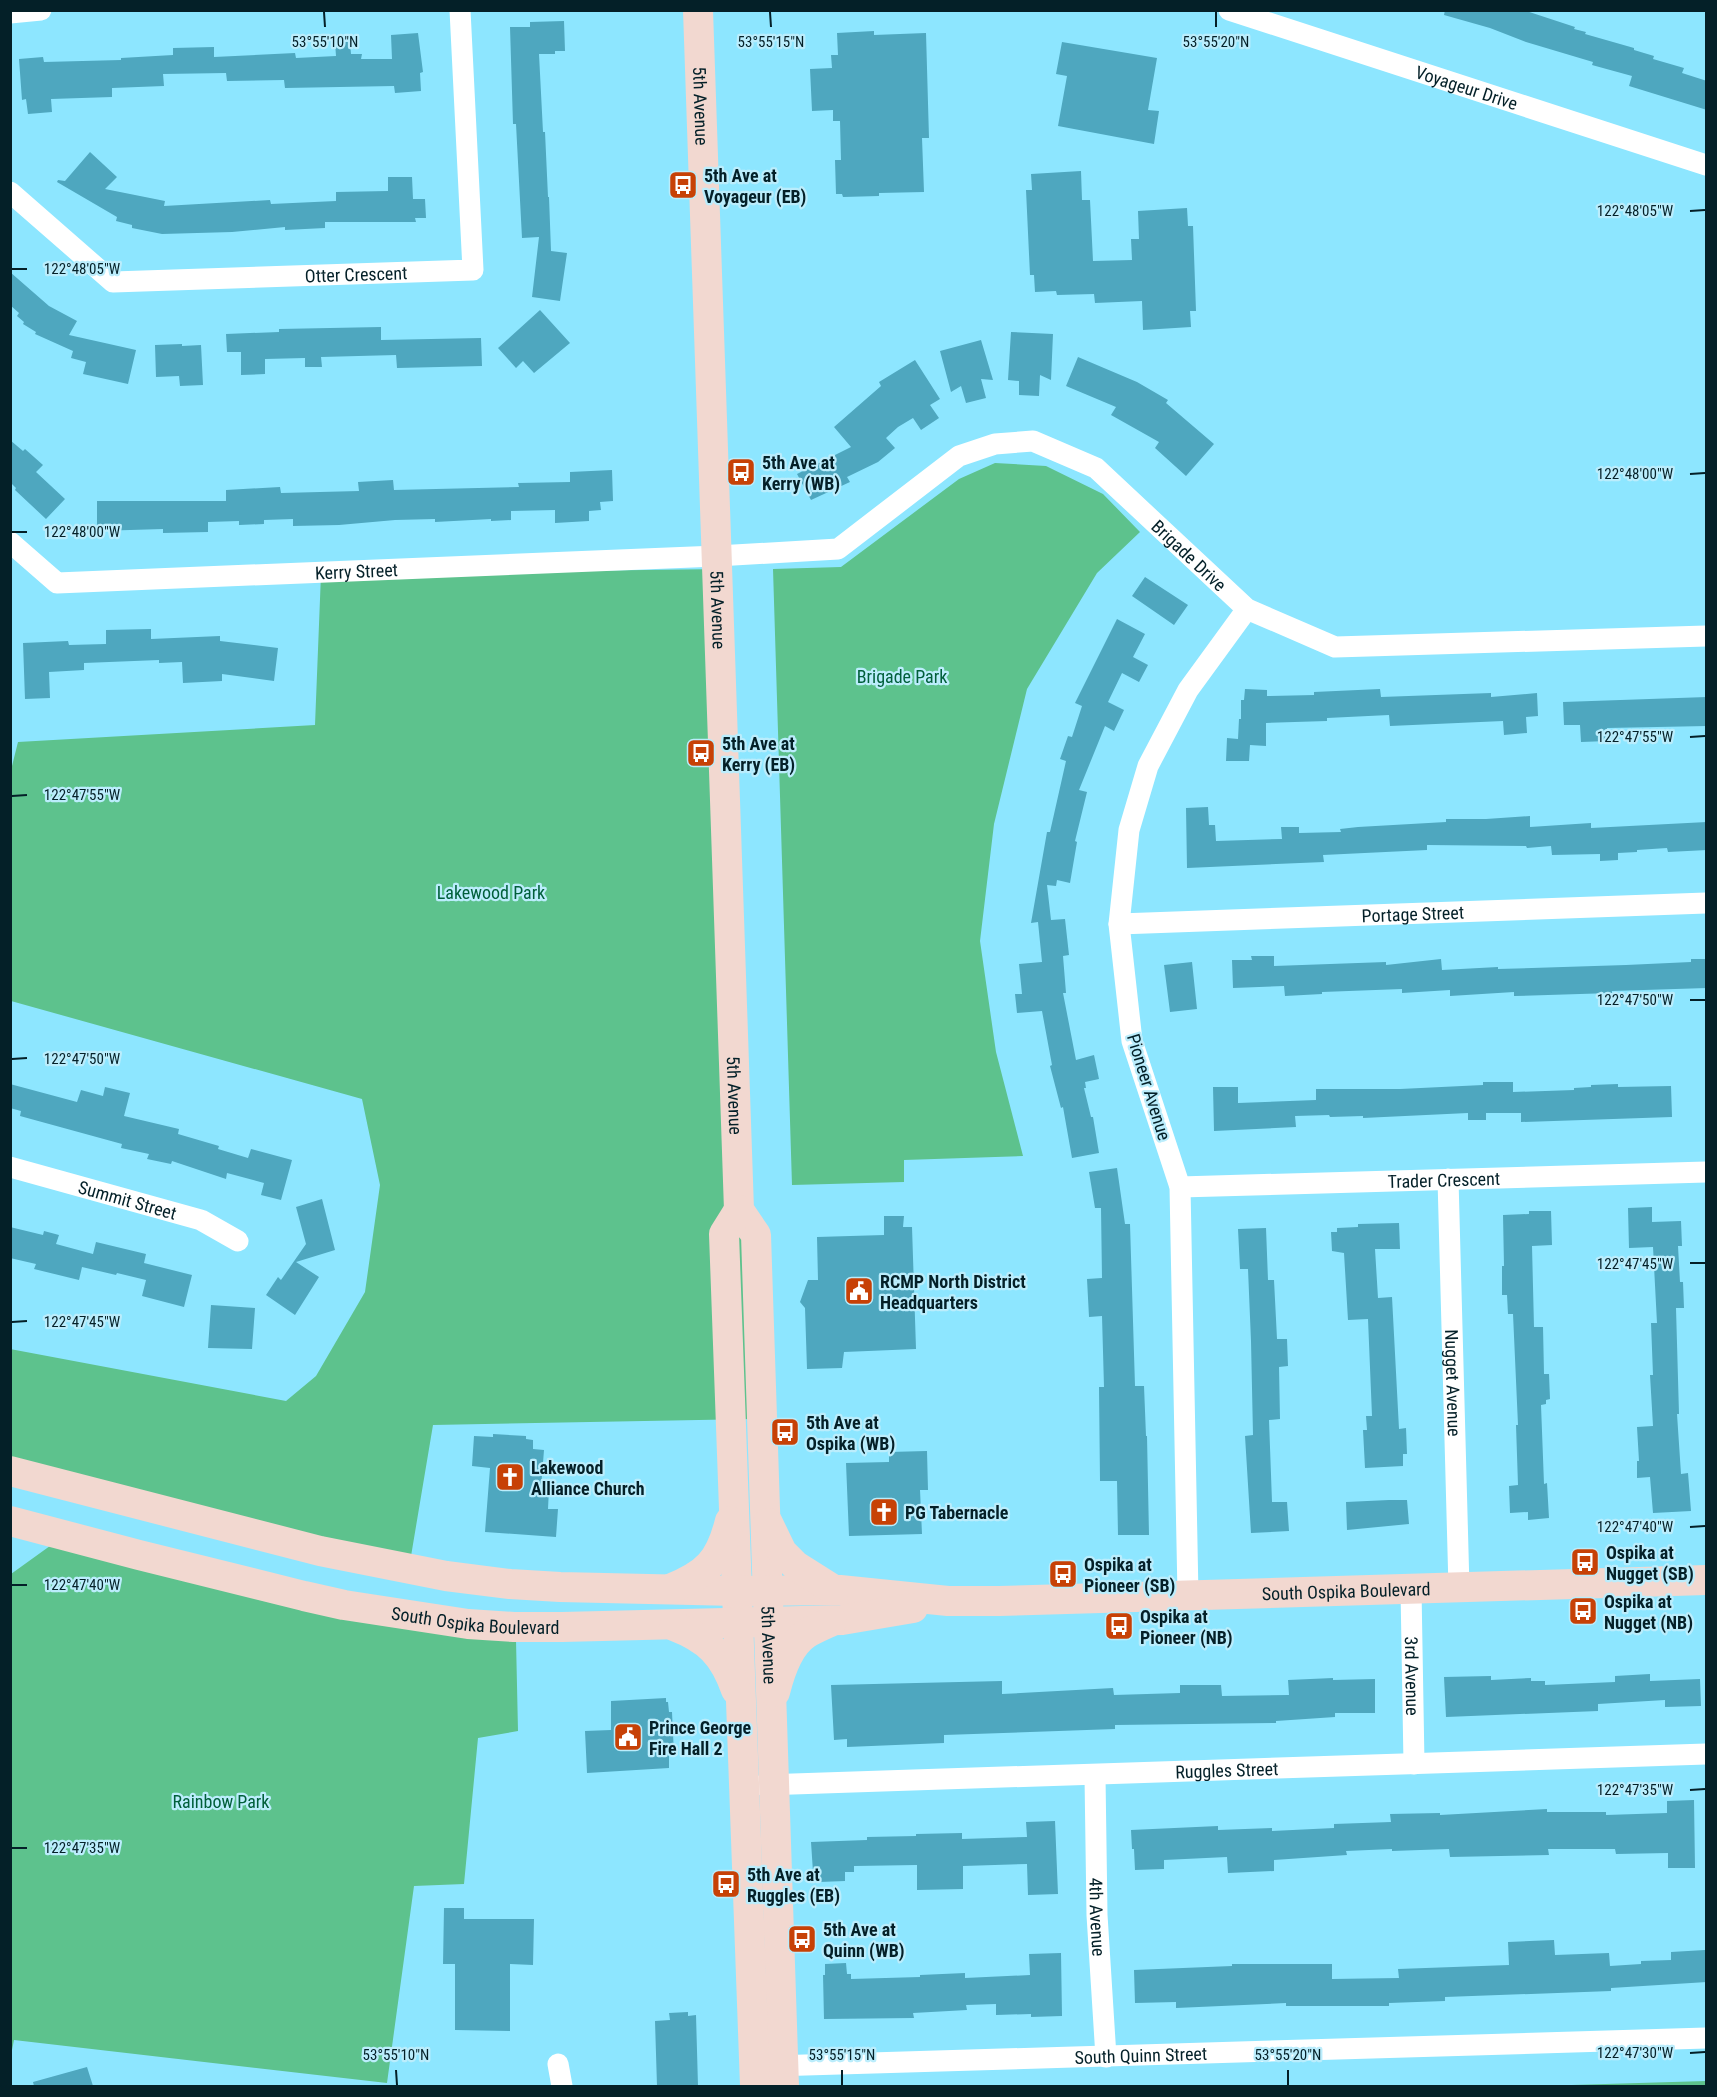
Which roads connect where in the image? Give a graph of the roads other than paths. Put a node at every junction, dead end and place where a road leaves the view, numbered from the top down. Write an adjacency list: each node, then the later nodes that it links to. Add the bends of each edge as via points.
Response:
1 (41, 10): 5 (street)
2 (460, 10): 7 (street, Otter Crescent, via 473,270 113,282)
3 (698, 10): 9 (main road, 5th Avenue)
4 (1229, 10): 6 (street, Voyageur Drive)
5 (10, 13)
6 (1707, 165)
7 (10, 192)
8 (10, 542): 9 (street, Kerry Street, via 57,583)
9 (717, 556): 10 (street, Brigade Drive, via 838,549 959,456 995,444 1033,441 1096,468); 18 (main road, 5th Avenue)
10 (1247, 609): 11 (street, Brigade Drive, via 1335,646); 13 (street, Pioneer Avenue, via 1188,690 1148,766 1130,830)
11 (1707, 636)
12 (1707, 903): 13 (street, Portage Street)
13 (1119, 924): 17 (street, Pioneer Avenue, via 1132,1041)
14 (10, 1167): 19 (street, Summit Street, via 201,1220)
15 (1707, 1172): 16 (street, Trader Crescent)
16 (1448, 1179): 17 (street, Trader Crescent); 25 (street, Nugget Avenue)
17 (1180, 1187): 31 (street, Pioneer Avenue)
18 (739, 1210): 21 (main road, 5th Avenue, via 724,1234); 22 (main road, 5th Avenue, via 756,1235)
19 (238, 1241)
20 (10, 1471): 27 (main road, South Ospika Boulevard, via 320,1551 446,1576 520,1585)
21 (734, 1504): 27 (main road, via 717,1556 696,1577); 30 (main road, 5th Avenue)
22 (765, 1517): 28 (main road, 5th Avenue); 29 (main road, via 782,1552 796,1566)
23 (10, 1521): 36 (main road, South Ospika Boulevard, via 304,1596 416,1617 514,1627)
24 (1707, 1580): 25 (main road, South Ospika Boulevard)
25 (1459, 1588): 26 (main road, South Ospika Boulevard)
26 (1411, 1589): 31 (main road, South Ospika Boulevard); 40 (street, 3rd Avenue)
27 (669, 1590): 30 (main road, South Ospika Boulevard)
28 (767, 1590): 29 (main road, South Ospika Boulevard); 30 (main road, South Ospika Boulevard); 34 (main road, 5th Avenue)
29 (834, 1590): 32 (main road, South Ospika Boulevard)
30 (737, 1591): 35 (main road, 5th Avenue)
31 (1188, 1595): 32 (main road, South Ospika Boulevard)
32 (948, 1601): 33 (main road, South Ospika Boulevard)
33 (835, 1620): 34 (main road, South Ospika Boulevard); 37 (main road, via 805,1635 794,1646 780,1673)
34 (768, 1622): 35 (main road, South Ospika Boulevard); 37 (main road, 5th Avenue)
35 (738, 1623): 36 (main road, South Ospika Boulevard); 38 (main road, 5th Avenue)
36 (672, 1624): 38 (main road, via 689,1631 717,1652)
37 (771, 1705): 43 (main road, 5th Avenue)
38 (741, 1707): 42 (main road, 5th Avenue)
39 (1707, 1754): 40 (street, Ruggles Street)
40 (1414, 1764): 41 (street, Ruggles Street)
41 (1095, 1776): 43 (street, Ruggles Street); 45 (street, 4th Avenue, via 1097,1916)
42 (745, 1785): 43 (street, Ruggles Street); 48 (main road, 5th Avenue)
43 (774, 1785): 47 (main road, 5th Avenue)
44 (1707, 2038): 45 (street, South Quinn Street)
45 (1106, 2057): 47 (street, South Quinn Street)
46 (558, 2064): 49 (street)
47 (783, 2076): 48 (street, South Quinn Street)
48 (754, 2077)
49 (562, 2086)

